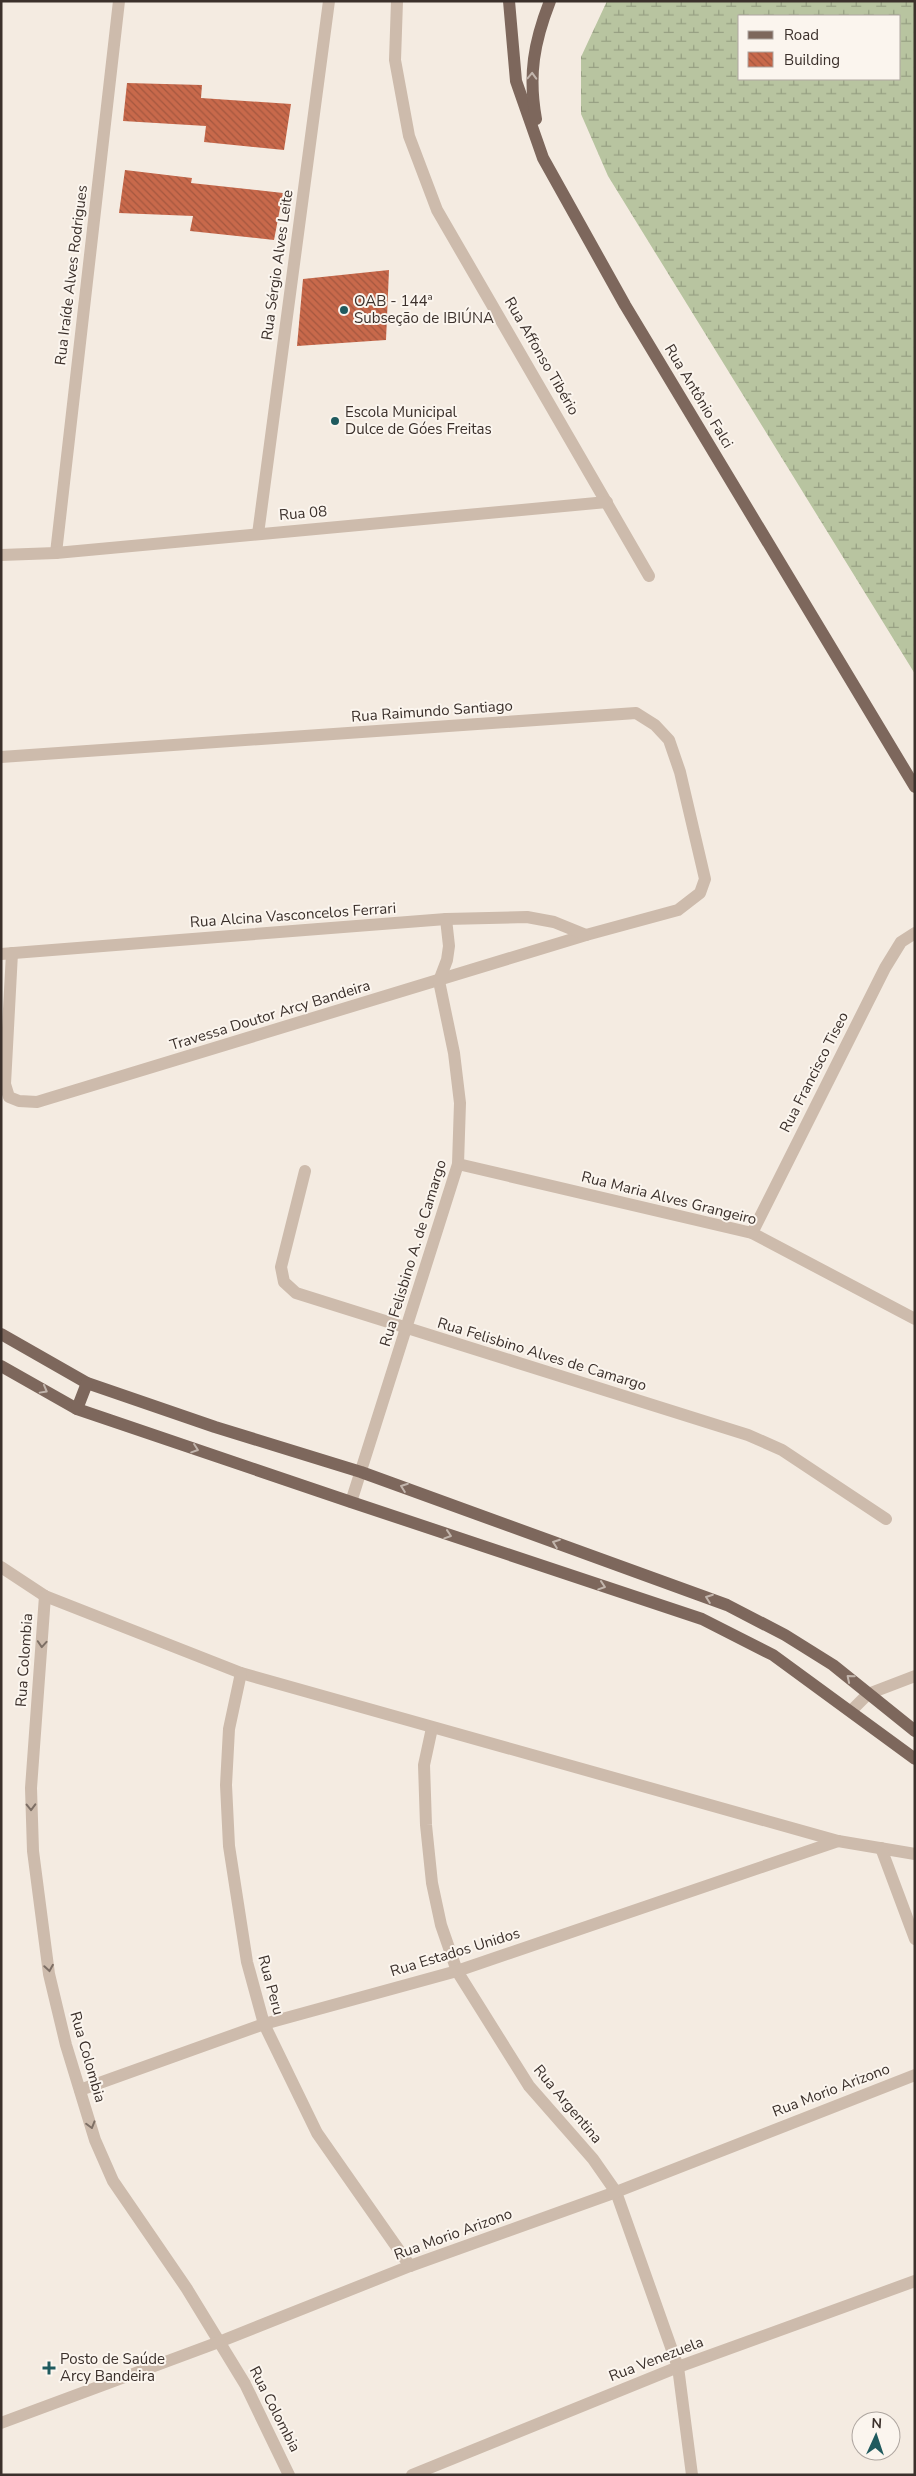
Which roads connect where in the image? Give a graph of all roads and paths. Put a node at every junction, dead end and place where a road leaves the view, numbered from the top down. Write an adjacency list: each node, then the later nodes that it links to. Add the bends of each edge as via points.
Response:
1 (120, 1): 9 (street, Rua Iraíde Alves Rodrigues)
2 (329, 1): 8 (street, Rua Sérgio Alves Leite)
3 (397, 1): 7 (street, Rua Affonso Tibério, via 395,60 409,136 437,210)
4 (509, 1): 6 (main road, Rua Antônio Falci, via 516,82)
5 (550, 1): 6 (main road, one-way to 5, via 532,79 534,50)
6 (543, 158): 13 (main road, Rua Antônio Falci, via 625,305)
7 (607, 502): 8 (street, Rua 08); 11 (street, Rua Affonso Tibério)
8 (258, 534): 9 (street, Rua 08)
9 (56, 553): 10 (street, Rua 08)
10 (1, 555)
11 (649, 576)
12 (1, 757): 14 (street, Rua Raimundo Santiago, via 636,713 655,725 669,740 703,862 705,878 700,893)
13 (915, 787)
14 (678, 910): 17 (street, Travessa Doutor Arcy Bandeira)
15 (446, 919): 17 (street, Rua Alcina Vasconcelos Ferrari, via 527,917 554,922); 18 (street, Rua Alcina Vasconcelos Ferrari); 19 (street, via 449,946)
16 (915, 933): 22 (street, Rua Francisco Tiseo, via 901,942 885,968)
17 (586, 935): 19 (street, Travessa Doutor Arcy Bandeira)
18 (7, 953): 19 (street, Travessa Doutor Arcy Bandeira, via 5,1084 10,1097 19,1101 37,1102)
19 (439, 981): 20 (street, Rua Felisbino A. de Camargo, via 454,1053 460,1103)
20 (458, 1164): 22 (street, Rua Maria Alves Grangeiro); 24 (street, Rua Felisbino A. de Camargo)
21 (305, 1171): 24 (street, Rua Felisbino Alves de Camargo, via 281,1267 284,1282 296,1293)
22 (752, 1233): 23 (street, Rua Maria Alves Grangeiro)
23 (915, 1319)
24 (408, 1329): 29 (street, Rua Felisbino A. de Camargo); 31 (street, Rua Felisbino Alves de Camargo, via 748,1435 782,1450)
25 (1, 1334): 27 (main road)
26 (1, 1366): 28 (main road, one-way to 28)
27 (87, 1383): 28 (main road); 29 (main road)
28 (78, 1408): 30 (main road, one-way to 30)
29 (361, 1472): 30 (street, Rua Felisbino A. de Camargo); 36 (main road, one-way to 29, via 833,1665 727,1605)
30 (351, 1502): 37 (main road, one-way to 37, via 702,1618 773,1655)
31 (886, 1519)
32 (1, 1567): 33 (street)
33 (45, 1596): 34 (street); 48 (street, Rua Colombia, one-way to 48, via 31,1788 32,1851 49,1974)
34 (241, 1673): 38 (street); 46 (street, Rua Peru, via 229,1729 226,1785 229,1846 247,1962)
35 (915, 1676): 36 (street)
36 (868, 1694): 37 (street); 39 (main road)
37 (851, 1711): 40 (main road)
38 (432, 1728): 41 (street, via 539,1755); 45 (street, Rua Argentina, via 424,1764 432,1883 441,1925)
39 (915, 1731)
40 (915, 1759)
41 (838, 1841): 42 (street); 45 (street, Rua Estados Unidos)
42 (881, 1848): 43 (street); 44 (street)
43 (915, 1854)
44 (915, 1939)
45 (458, 1971): 46 (street, Rua Estados Unidos); 49 (street, Rua Argentina, via 529,2086 593,2159)
46 (264, 2024): 48 (street, Rua Estados Unidos); 50 (street, Rua Peru, via 317,2133)
47 (915, 2075): 49 (street, Rua Morio Arizono)
48 (80, 2090): 52 (street, Rua Colombia, one-way to 52, via 95,2140 114,2181)
49 (616, 2192): 50 (street, Rua Morio Arizono); 53 (street, Rua Argentina)
50 (410, 2266): 52 (street, Rua Morio Arizono)
51 (915, 2281): 53 (street, Rua Venezuela)
52 (219, 2342): 54 (street, Rua Morio Arizono); 55 (street, Rua Colombia, via 245,2384)
53 (678, 2367): 56 (street, Rua Venezuela); 57 (street, Rua Argentina)
54 (1, 2422)
55 (289, 2475)
56 (412, 2475)
57 (692, 2475)

